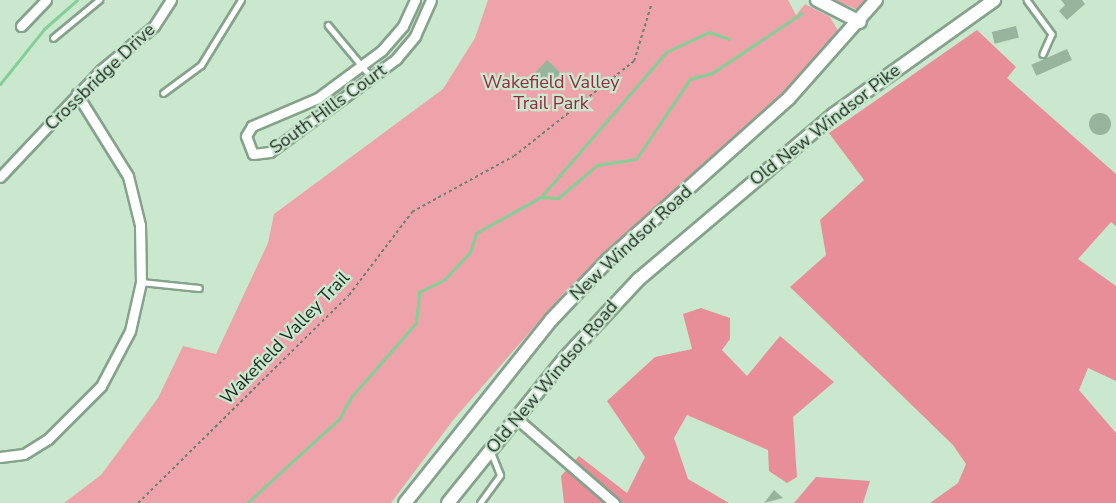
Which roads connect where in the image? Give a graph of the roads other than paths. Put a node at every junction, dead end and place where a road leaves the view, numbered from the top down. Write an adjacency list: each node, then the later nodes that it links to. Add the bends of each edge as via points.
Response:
1 (46, 0): 13 (street)
2 (99, 0): 14 (lane)
3 (171, 0): 19 (street, Crossbridge Drive, via 148,32)
4 (241, 0): 18 (lane, via 201,64)
5 (415, 0): 16 (street, South Hills Court, via 395,36)
6 (431, 0): 17 (street, South Hills Court, via 406,48)
7 (818, 0): 11 (street)
8 (876, 0): 11 (street, New Windsor Road)
9 (994, 0): 21 (street, Old New Windsor Pike, via 833,115)
10 (1027, 0): 15 (lane, via 1052,34)
11 (860, 22): 27 (street, New Windsor Road, via 789,98 608,260 559,312)
12 (328, 25): 16 (lane)
13 (21, 26)
14 (53, 38)
15 (1042, 54)
16 (360, 68): 17 (lane); 17 (street, South Hills Court, via 305,106 252,126 246,136 254,154 270,152)
17 (372, 78)
18 (163, 93)
19 (77, 94): 20 (street, Crossbridge Drive); 22 (street, via 128,176 140,225)
20 (0, 177)
21 (663, 257): 24 (street, Old New Windsor Road, via 608,310)
22 (141, 282): 23 (lane); 26 (street, via 130,331 101,386 48,439 24,454)
23 (199, 288)
24 (516, 418): 25 (street, Old New Windsor Road); 30 (street)
25 (490, 451): 28 (street, Old New Windsor Road); 29 (lane, via 500,475)
26 (0, 456)
27 (405, 503)
28 (448, 503)
29 (480, 503)
30 (614, 503)

